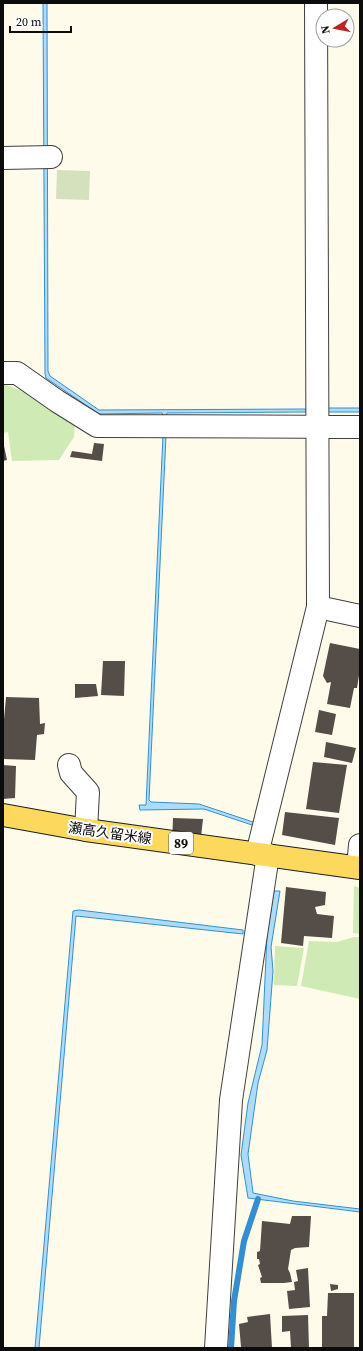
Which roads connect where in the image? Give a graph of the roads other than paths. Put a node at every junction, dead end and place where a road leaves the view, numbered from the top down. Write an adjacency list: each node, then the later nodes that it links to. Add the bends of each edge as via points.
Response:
1 (316, 3): 5 (street)
2 (51, 156): 3 (street)
3 (3, 158)
4 (3, 373): 5 (street, via 17,373 97,426)
5 (318, 428): 6 (street); 7 (street)
6 (360, 428)
7 (318, 607): 8 (street); 13 (street)
8 (360, 616)
9 (69, 765): 11 (street, via 71,773 88,792)
10 (3, 815): 11 (main road, 瀬高久留米線 / 89)
11 (86, 830): 13 (main road, 瀬高久留米線 / 89)
12 (360, 846): 14 (street)
13 (262, 854): 14 (main road, 瀬高久留米線 / 89); 15 (street, via 231,1100)
14 (359, 867)
15 (216, 1348)

